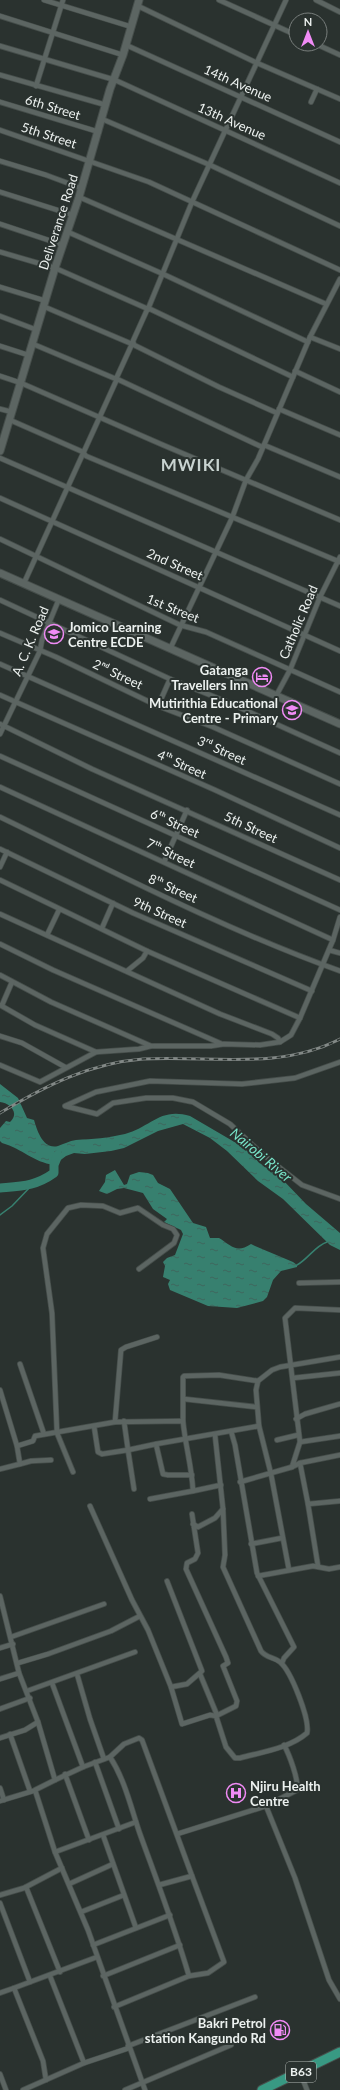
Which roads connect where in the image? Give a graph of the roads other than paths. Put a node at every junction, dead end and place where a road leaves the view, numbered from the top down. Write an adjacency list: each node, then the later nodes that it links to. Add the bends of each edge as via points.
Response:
1 (44, 0): 7 (street)
2 (63, 0): 7 (street)
3 (219, 0): 10 (street)
4 (286, 0): 10 (street)
5 (316, 0): 8 (street)
6 (139, 3): 11 (street, Deliverance Road); 20 (street)
7 (62, 5): 11 (street); 12 (street)
8 (340, 12)
9 (0, 16): 12 (street)
10 (274, 25): 13 (street); 20 (street)
11 (132, 26): 14 (street, Deliverance Road)
12 (52, 31): 17 (street); 19 (street)
13 (288, 31)
14 (126, 45): 17 (street, Deliverance Road); 25 (street, 14th Avenue)
15 (0, 46): 19 (street, 13th Avenue)
16 (328, 50): 18 (street)
17 (123, 54): 22 (street, Deliverance Road)
18 (340, 55)
19 (44, 58): 22 (street, 13th Avenue); 23 (street)
20 (256, 63): 24 (street); 25 (street)
21 (0, 75): 23 (street)
22 (115, 80): 29 (street, Deliverance Road); 32 (street, 13th Avenue)
23 (36, 86): 29 (street)
24 (317, 89): 26 (street); 28 (street)
25 (242, 97): 32 (street); 34 (street, 14th Avenue)
26 (340, 99)
27 (0, 102): 33 (street, 6th Street)
28 (311, 102)
29 (106, 105): 30 (street, Deliverance Road)
30 (102, 119): 33 (street, Deliverance Road); 37 (street)
31 (0, 130): 35 (street, 5th Street)
32 (226, 130): 37 (street); 38 (street, 13th Avenue)
33 (99, 132): 35 (street, Deliverance Road)
34 (340, 142)
35 (90, 160): 39 (street, Deliverance Road); 42 (street, 5th Street, via 149,182)
36 (0, 161): 39 (street, via 46,174)
37 (210, 165): 42 (street); 45 (street)
38 (340, 183)
39 (81, 188): 41 (street, Deliverance Road)
40 (0, 192): 43 (street)
41 (79, 197): 43 (street, Deliverance Road); 47 (street)
42 (192, 202): 47 (street); 51 (street, 5th Street)
43 (73, 215): 46 (street, Deliverance Road)
44 (0, 224): 48 (street)
45 (340, 226)
46 (68, 232): 48 (street, Deliverance Road); 52 (street)
47 (178, 240): 52 (street); 56 (street)
48 (63, 245): 50 (street, Deliverance Road)
49 (0, 252): 50 (street)
50 (55, 268): 55 (street, Deliverance Road); 57 (street)
51 (340, 270)
52 (163, 274): 57 (street); 60 (street)
53 (340, 279): 56 (street)
54 (0, 287): 55 (street)
55 (45, 304): 59 (street, Deliverance Road); 61 (street)
56 (326, 304): 60 (street)
57 (148, 309): 61 (street); 68 (street)
58 (0, 316): 59 (street)
59 (37, 330): 62 (street, Deliverance Road)
60 (309, 339): 64 (street); 66 (street)
61 (132, 343): 69 (street); 73 (street, via 219,388)
62 (33, 344): 65 (street, Deliverance Road); 69 (street)
63 (0, 346): 65 (street)
64 (340, 349)
65 (28, 355): 70 (street, Deliverance Road)
66 (295, 371): 68 (street); 71 (street)
67 (0, 376): 70 (street)
68 (292, 377): 73 (street)
69 (116, 379): 75 (street); 77 (street)
70 (21, 382): 74 (street, Deliverance Road); 75 (street)
71 (340, 392)
72 (0, 408): 74 (street)
73 (278, 411): 76 (street); 77 (street)
74 (11, 416): 78 (street, Deliverance Road); 79 (street)
75 (99, 417): 79 (street); 82 (street)
76 (340, 435)
77 (263, 446): 81 (street); 82 (street)
78 (1, 447)
79 (83, 452): 83 (street); 85 (street, via 86,456)
80 (0, 458): 83 (street)
81 (340, 477)
82 (246, 480): 85 (street); 86 (street)
83 (67, 487): 87 (street); 89 (street)
84 (0, 498): 87 (street, 2nd Street)
85 (232, 518): 89 (street); 91 (street)
86 (340, 520)
87 (52, 522): 90 (street); 94 (street, 2nd Street)
88 (0, 538): 90 (street, 1st Street)
89 (216, 551): 94 (street); 95 (street)
90 (36, 557): 93 (street); 100 (street, 1st Street, via 52,562)
91 (339, 560): 95 (street, Catholic Road)
92 (0, 573): 93 (street)
93 (24, 584): 96 (street)
94 (200, 587): 100 (street); 102 (street, 2nd Street)
95 (320, 597): 98 (street); 102 (street, Catholic Road)
96 (60, 599): 99 (street, A. C. K. Road); 103 (street)
97 (0, 600): 99 (street)
98 (340, 606)
99 (50, 624): 104 (street, A. C. K. Road); 109 (street)
100 (180, 625): 103 (street); 107 (street, 1st Street, via 206,632)
101 (0, 633): 104 (street, 2ⁿᵈ Street)
102 (305, 635): 105 (street, 2nd Street); 107 (street, Catholic Road)
103 (170, 650): 112 (street)
104 (40, 651): 108 (street, A. C. K. Road); 114 (street, 2ⁿᵈ Street)
105 (340, 651)
106 (0, 664): 108 (street, 3ʳᵈ Street)
107 (290, 670): 110 (street, 1st Street); 112 (street, Catholic Road)
108 (28, 676): 113 (street, A. C. K. Road); 123 (street, 3ʳᵈ Street)
109 (170, 679): 114 (street); 118 (street)
110 (340, 692)
111 (0, 695): 113 (street, 4ᵗʰ Street)
112 (276, 696): 115 (street)
113 (15, 701): 116 (street, A. C. K. Road); 126 (street, 4ᵗʰ Street)
114 (158, 706): 120 (street, 2ⁿᵈ Street, via 213,727)
115 (340, 724)
116 (2, 725): 117 (street, A. C. K. Road); 122 (street, 5th Street, via 92,769)
117 (0, 734)
118 (340, 753)
119 (0, 756): 125 (street, 6ᵗʰ Street)
120 (340, 784)
121 (0, 787): 129 (street, 7ᵗʰ Street)
122 (187, 810): 125 (street); 132 (street, 5th Street)
123 (340, 815)
124 (0, 817): 145 (street, 8ᵗʰ Street, via 135,883)
125 (175, 835): 129 (street); 135 (street, 6ᵗʰ Street)
126 (340, 848)
127 (0, 849): 128 (street, 9th Street)
128 (7, 852): 130 (street); 133 (street, 9th Street)
129 (164, 862): 140 (street, 7ᵗʰ Street)
130 (0, 867)
131 (0, 880): 134 (street)
132 (340, 880)
133 (113, 903): 138 (street); 150 (street, 9th Street)
134 (59, 910): 138 (street); 139 (street)
135 (340, 910)
136 (0, 914): 139 (street)
137 (340, 919): 140 (street)
138 (102, 928): 143 (street)
139 (47, 935): 146 (street)
140 (333, 940): 142 (street)
141 (0, 944): 155 (street, via 53,970)
142 (329, 950): 144 (street); 145 (street)
143 (147, 951): 146 (street, via 143,958); 152 (street)
144 (340, 954)
145 (323, 965): 147 (street, 8ᵗʰ Street); 150 (street)
146 (126, 971): 154 (street, via 220,1014 272,1034)
147 (340, 971)
148 (0, 975): 149 (street)
149 (12, 982): 151 (street); 156 (street)
150 (312, 992): 152 (street)
151 (1, 1005): 157 (street, via 35,1025)
152 (300, 1018): 154 (street, via 291,1035)
153 (0, 1036): 160 (street, via 22,1042)
154 (280, 1042): 155 (street, via 260,1045)
155 (224, 1044): 156 (street)
156 (151, 1046): 157 (street)
157 (96, 1052): 160 (street, via 81,1062)
158 (340, 1062): 161 (street, via 295,1078 242,1084 150,1080 96,1092 65,1106 98,1114 113,1103 146,1098 173,1098 193,1102 230,1124 261,1153 302,1185)
159 (0, 1065): 160 (street, via 40,1082)
160 (64, 1067)
161 (340, 1199)
162 (139, 1269): 184 (street, via 174,1243 177,1235 176,1231 140,1209 120,1213 107,1206 75,1206 64,1211 44,1240 43,1256 52,1303)
163 (340, 1282): 164 (street)
164 (300, 1283)
165 (340, 1310): 169 (street, via 295,1308 285,1318)
166 (157, 1337): 180 (street, via 120,1350)
167 (340, 1357): 169 (street)
168 (20, 1364): 185 (street)
169 (290, 1364): 171 (street); 172 (street, via 272,1370)
170 (340, 1373): 171 (street)
171 (293, 1378): 177 (street)
172 (258, 1381): 174 (street, via 219,1374 184,1376); 176 (street)
173 (0, 1390): 193 (street)
174 (184, 1399): 176 (street); 179 (street)
175 (340, 1404): 177 (street)
176 (257, 1407): 182 (street)
177 (296, 1419): 187 (street)
178 (124, 1421): 179 (street); 180 (street); 194 (street)
179 (183, 1421): 189 (street)
180 (115, 1422): 181 (street)
181 (94, 1426): 184 (street); 194 (street, via 98,1452 102,1454)
182 (259, 1426): 183 (street); 202 (street)
183 (231, 1431): 186 (street); 204 (street)
184 (57, 1433): 185 (street); 201 (street)
185 (44, 1434): 193 (street)
186 (215, 1434): 189 (street); 205 (street)
187 (298, 1435): 190 (street); 191 (street)
188 (340, 1436): 191 (street)
189 (184, 1439): 192 (street); 203 (street)
190 (276, 1440)
191 (300, 1442): 199 (street)
192 (156, 1444): 194 (street); 203 (street, via 163,1474)
193 (17, 1446): 198 (street)
194 (128, 1450): 206 (street)
195 (340, 1455): 197 (street)
196 (51, 1460): 198 (street)
197 (300, 1463): 199 (street); 210 (street)
198 (20, 1464): 200 (street)
199 (292, 1467): 202 (street)
200 (0, 1468)
201 (74, 1472)
202 (271, 1474): 204 (street); 215 (street)
203 (192, 1475): 207 (street)
204 (240, 1482): 216 (street)
205 (221, 1485): 207 (street); 212 (street)
206 (134, 1490)
207 (193, 1491): 208 (street)
208 (150, 1499)
209 (340, 1501): 210 (street)
210 (308, 1504): 217 (street)
211 (90, 1506): 225 (street)
212 (223, 1509): 214 (street, via 215,1518 198,1527); 231 (street, via 223,1567 261,1652)
213 (192, 1514): 214 (street)
214 (193, 1524): 242 (street, via 198,1553 195,1559 187,1563 186,1569 226,1657 228,1663 224,1666 237,1702 236,1706)
215 (282, 1538): 216 (street); 219 (street)
216 (251, 1544): 220 (street)
217 (318, 1566): 218 (street, via 329,1569); 219 (street)
218 (340, 1567)
219 (289, 1570): 220 (street)
220 (258, 1576): 231 (street, via 294,1647)
221 (167, 1581): 235 (street, via 201,1669)
222 (0, 1596): 224 (street)
223 (104, 1604): 227 (street)
224 (5, 1616): 226 (street); 227 (street)
225 (140, 1616): 232 (street, via 111,1631); 238 (street)
226 (0, 1618)
227 (11, 1637): 228 (street)
228 (13, 1644): 229 (street); 232 (street)
229 (0, 1648)
230 (135, 1652): 234 (street)
231 (282, 1663): 246 (street, via 292,1678 308,1729 304,1736)
232 (18, 1664): 233 (street)
233 (20, 1673): 236 (street); 239 (street)
234 (77, 1674): 237 (street); 248 (street)
235 (200, 1674): 238 (street, via 187,1684); 242 (street)
236 (0, 1679)
237 (52, 1683): 239 (street); 250 (street)
238 (171, 1688): 242 (street, via 182,1724)
239 (27, 1691): 240 (street)
240 (30, 1698): 241 (street); 243 (street)
241 (0, 1709)
242 (216, 1715): 246 (street, via 226,1747 235,1758)
243 (38, 1722): 244 (street, via 25,1730); 252 (street)
244 (10, 1734): 245 (street); 254 (street)
245 (0, 1738)
246 (284, 1746): 256 (street, via 297,1784 296,1790)
247 (110, 1757): 248 (street); 257 (street, via 121,1778); 260 (street, via 130,1740 142,1740)
248 (104, 1759): 249 (street)
249 (95, 1762): 250 (street); 258 (street)
250 (83, 1766): 251 (street)
251 (65, 1774): 252 (street); 261 (street)
252 (55, 1780): 254 (street)
253 (0, 1788): 255 (street)
254 (32, 1791): 255 (street); 262 (street)
255 (2, 1800)
256 (266, 1806): 260 (street); 286 (street, via 329,1980)
257 (136, 1822): 258 (street); 267 (street)
258 (119, 1829): 259 (street)
259 (103, 1834): 261 (street); 263 (street)
260 (177, 1834): 265 (street)
261 (89, 1840): 262 (street)
262 (56, 1852): 264 (street)
263 (113, 1864): 266 (street); 269 (street)
264 (62, 1868): 266 (street); 268 (street)
265 (192, 1876): 267 (street); 281 (street, via 224,1962 208,1973)
266 (69, 1884): 272 (street)
267 (159, 1885): 273 (street)
268 (26, 1887): 270 (street); 278 (street)
269 (124, 1895): 272 (street); 274 (street)
270 (0, 1896)
271 (0, 1903): 282 (street)
272 (81, 1912): 275 (street)
273 (170, 1915): 274 (street); 276 (street)
274 (136, 1928): 275 (street)
275 (93, 1945): 277 (street)
276 (180, 1945): 280 (street); 281 (street)
277 (97, 1957): 278 (street); 280 (street)
278 (60, 1972): 279 (street)
279 (50, 1976): 282 (street); 291 (street)
280 (103, 1976): 287 (street)
281 (189, 1976): 287 (street)
282 (30, 1982): 283 (street)
283 (14, 1988): 284 (street); 294 (street, via 43,2062)
284 (0, 1993)
285 (255, 1997): 289 (street)
286 (340, 1999)
287 (114, 2007): 289 (street)
288 (231, 2045): 295 (street)
289 (128, 2047): 291 (street); 295 (street)
290 (340, 2052): 292 (highway, B63)
291 (84, 2063): 294 (street)
292 (300, 2072): 300 (highway, B63); 301 (street)
293 (0, 2074): 296 (street)
294 (46, 2080): 297 (street)
295 (142, 2083): 298 (street); 299 (street)
296 (6, 2090)
297 (23, 2090)
298 (125, 2090)
299 (145, 2090)
300 (262, 2090)
301 (307, 2090)

